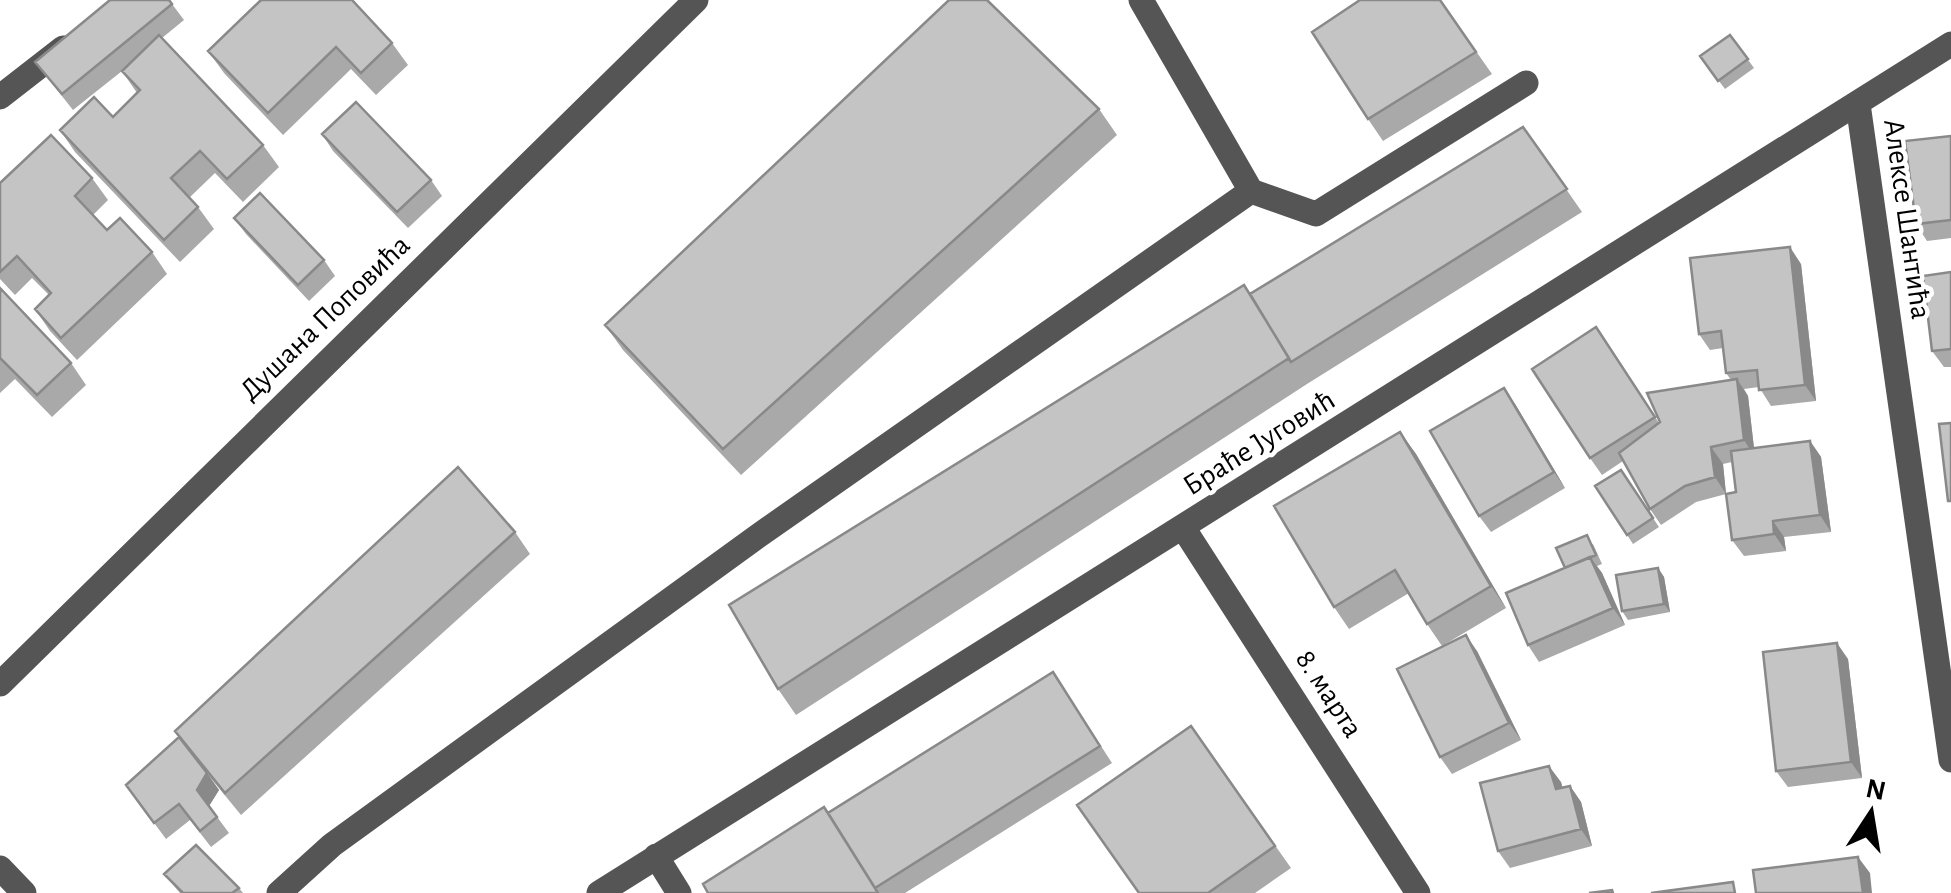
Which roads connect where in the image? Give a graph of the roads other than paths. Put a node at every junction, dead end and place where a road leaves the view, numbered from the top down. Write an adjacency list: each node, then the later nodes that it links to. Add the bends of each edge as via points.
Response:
1 (696, 0): 10 (street, Душана Поповића)
2 (1145, 2): 8 (street)
3 (79, 36): 6 (street)
4 (1951, 44): 7 (street, Браће Југовић)
5 (1526, 83): 8 (street, via 1316,214)
6 (0, 98)
7 (1858, 104): 9 (street, Браће Југовић); 11 (street, Алексе Шантића)
8 (1251, 191): 15 (street, via 758,536 332,845)
9 (1184, 529): 12 (street, Браће Југовић); 18 (street, 8. марта)
10 (0, 684)
11 (1951, 760)
12 (656, 856): 16 (street, Браће Југовић); 17 (street)
13 (0, 868): 14 (street)
14 (24, 893)
15 (279, 893)
16 (599, 893)
17 (679, 893)
18 (1418, 893)

